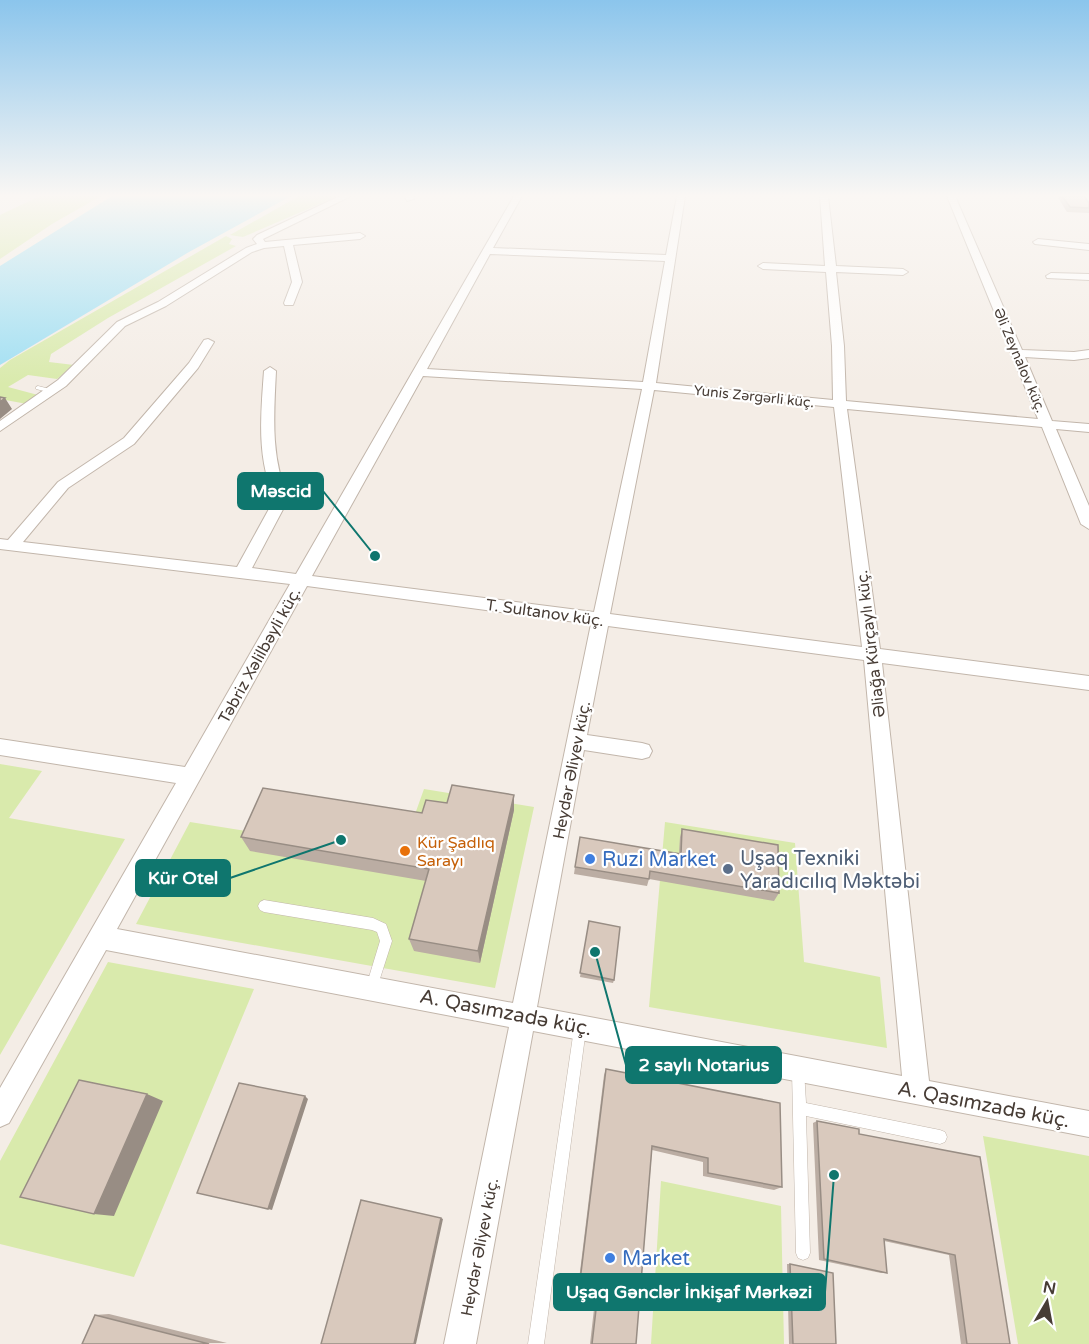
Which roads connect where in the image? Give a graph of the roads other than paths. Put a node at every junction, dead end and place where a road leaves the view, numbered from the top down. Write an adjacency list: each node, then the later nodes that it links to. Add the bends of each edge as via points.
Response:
1 (671, 258): 18 (street, Heydər Əliyev küç.)
2 (235, 259): 20 (street, via 162,304 121,324)
3 (292, 259): 12 (street, via 297,282)
4 (483, 259): 17 (street, Təbriz Xəlilbəyli küç.)
5 (829, 259): 8 (street, Əliağa Kürçaylı küç.)
6 (977, 259): 14 (street, Əli Zeynalov küç.)
7 (763, 266): 8 (street)
8 (830, 269): 9 (street); 21 (street, Əliağa Kürçaylı küç.)
9 (903, 272)
10 (1051, 276): 11 (street)
11 (1089, 277)
12 (289, 303)
13 (208, 342): 26 (street, via 194,365 136,434 63,485)
14 (1017, 353): 15 (street); 22 (street, Əli Zeynalov küç.)
15 (1089, 354)
16 (270, 371): 27 (street, via 269,459 282,498)
17 (419, 372): 18 (street, Yunis Zərgərli küç.); 28 (street, Təbriz Xəlilbəyli küç.)
18 (649, 386): 21 (street, Yunis Zərgərli küç.); 29 (street, Heydər Əliyev küç.)
19 (38, 388): 20 (lane)
20 (52, 391): 23 (street)
21 (840, 404): 22 (street, Yunis Zərgərli küç.); 30 (street, Əliağa Kürçaylı küç.)
22 (1046, 424): 24 (street, Yunis Zərgərli küç.); 25 (street, Əli Zeynalov küç.)
23 (0, 427)
24 (1089, 428)
25 (1089, 524)
26 (6, 544): 27 (street, T. Sultanov küç.)
27 (242, 572): 28 (street, T. Sultanov küç.)
28 (302, 579): 29 (street, T. Sultanov küç.); 35 (street, Təbriz Xəlilbəyli küç.)
29 (600, 619): 30 (street, T. Sultanov küç.); 32 (street, Heydər Əliyev küç.)
30 (872, 654): 31 (street, T. Sultanov küç.); 42 (street, Əliağa Kürçaylı küç.)
31 (1089, 683)
32 (576, 741): 34 (street); 39 (street, Heydər Əliyev küç.)
33 (0, 747): 35 (street)
34 (642, 751)
35 (191, 777): 37 (street, Təbriz Xəlilbəyli küç.)
36 (264, 906): 38 (lane, via 382,928 386,941)
37 (100, 937): 38 (street, A. Qasımzadə küç.); 44 (street, Təbriz Xəlilbəyli küç.)
38 (372, 987): 39 (street, A. Qasımzadə küç.)
39 (524, 1016): 40 (street, A. Qasımzadə küç.); 48 (street, Heydər Əliyev küç.)
40 (580, 1026): 41 (street, A. Qasımzadə küç.); 49 (lane)
41 (798, 1068): 42 (street, A. Qasımzadə küç.); 43 (lane)
42 (917, 1091): 45 (street, A. Qasımzadə küç.)
43 (799, 1108): 46 (lane); 47 (lane)
44 (0, 1114)
45 (1089, 1124)
46 (940, 1137)
47 (803, 1253)
48 (460, 1344)
49 (536, 1344)

